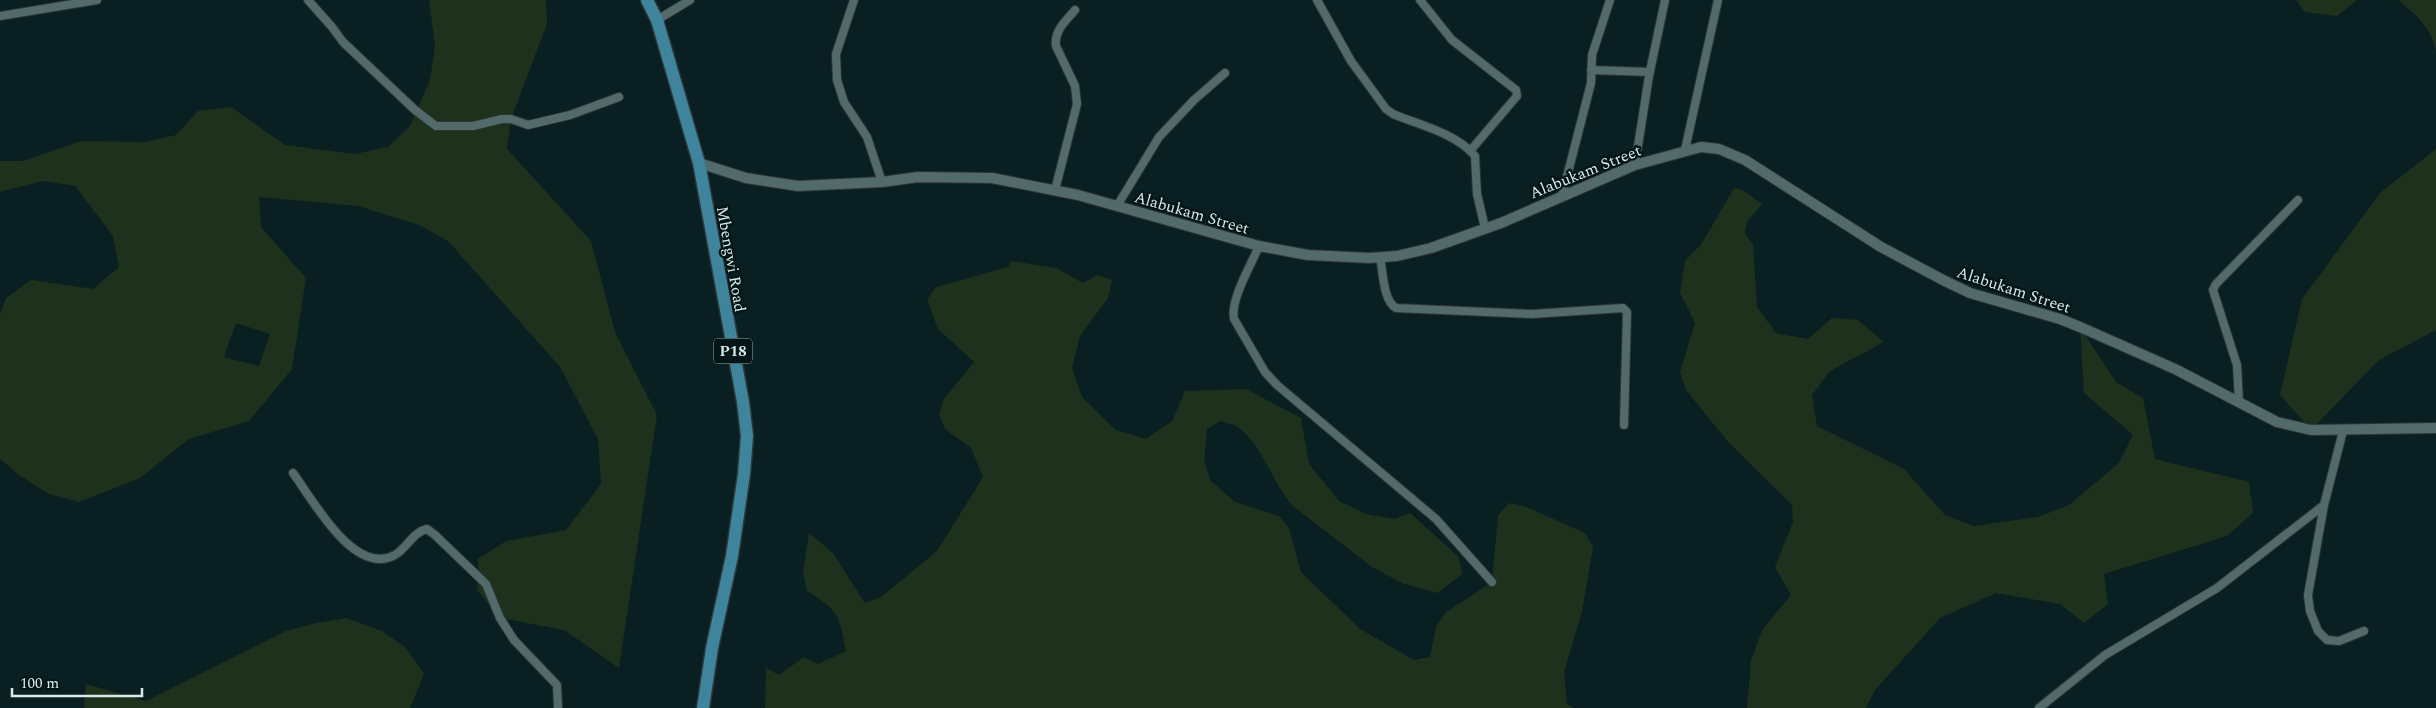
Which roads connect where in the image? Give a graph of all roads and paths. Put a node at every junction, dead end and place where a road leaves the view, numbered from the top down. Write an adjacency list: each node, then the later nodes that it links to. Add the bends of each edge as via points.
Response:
1 (97, 0): 12 (street)
2 (308, 0): 17 (street, via 343,42 436,126 473,126 502,119 528,125 570,115)
3 (647, 0): 13 (main road, Mbengwi Road / P18)
4 (854, 0): 22 (street, via 836,54 836,80 844,102 867,137)
5 (1317, 0): 19 (street, via 1350,61 1386,109 1445,135)
6 (1420, 0): 19 (street, via 1452,40 1516,90 1517,96)
7 (1610, 0): 14 (street, via 1592,55)
8 (1665, 0): 15 (street)
9 (1718, 0): 18 (street)
10 (691, 1): 13 (street)
11 (1075, 10): 23 (street, via 1055,37 1077,95)
12 (0, 16)
13 (657, 20): 20 (main road, Mbengwi Road / P18)
14 (1591, 70): 15 (street); 24 (street, via 1591,83)
15 (1650, 72): 21 (street)
16 (1225, 73): 26 (street, via 1159,137)
17 (619, 97)
18 (1685, 150): 21 (street, Alabukam Street); 30 (street, Alabukam Street, via 1701,147 1720,149 1745,160 1881,247 1942,280 1970,293 2080,327 2175,369)
19 (1470, 151): 27 (street, via 1474,156)
20 (699, 162): 22 (street, Alabukam Street, via 746,178 798,186); 39 (main road, Mbengwi Road / P18, via 747,436 732,556)
21 (1635, 165): 24 (street, Alabukam Street)
22 (882, 182): 23 (street, Alabukam Street, via 918,177 969,176)
23 (1056, 190): 26 (street, Alabukam Street)
24 (1562, 196): 27 (street, Alabukam Street)
25 (2298, 200): 30 (street, via 2213,290 2237,365)
26 (1117, 206): 28 (street, Alabukam Street)
27 (1485, 228): 29 (street, Alabukam Street, via 1414,253)
28 (1259, 246): 29 (street, Alabukam Street, via 1308,255); 36 (street, via 1233,314 1265,372 1436,519)
29 (1380, 257): 31 (street, via 1388,296 1396,308 1532,314 1623,308 1627,312)
30 (2239, 402): 33 (street, Alabukam Street, via 2277,422 2311,430)
31 (1624, 425)
32 (2436, 428): 33 (street, Alabukam Street)
33 (2343, 431): 35 (street)
34 (293, 473): 38 (street, via 340,538 357,553 378,560 395,555 421,530 435,535 486,584 500,618 514,640 557,685)
35 (2324, 505): 37 (street, via 2308,595 2310,612 2318,631 2327,640 2339,641); 40 (street, via 2216,588 2105,654)
36 (1492, 582)
37 (2364, 631)
38 (558, 708)
39 (703, 708)
40 (2039, 708)

